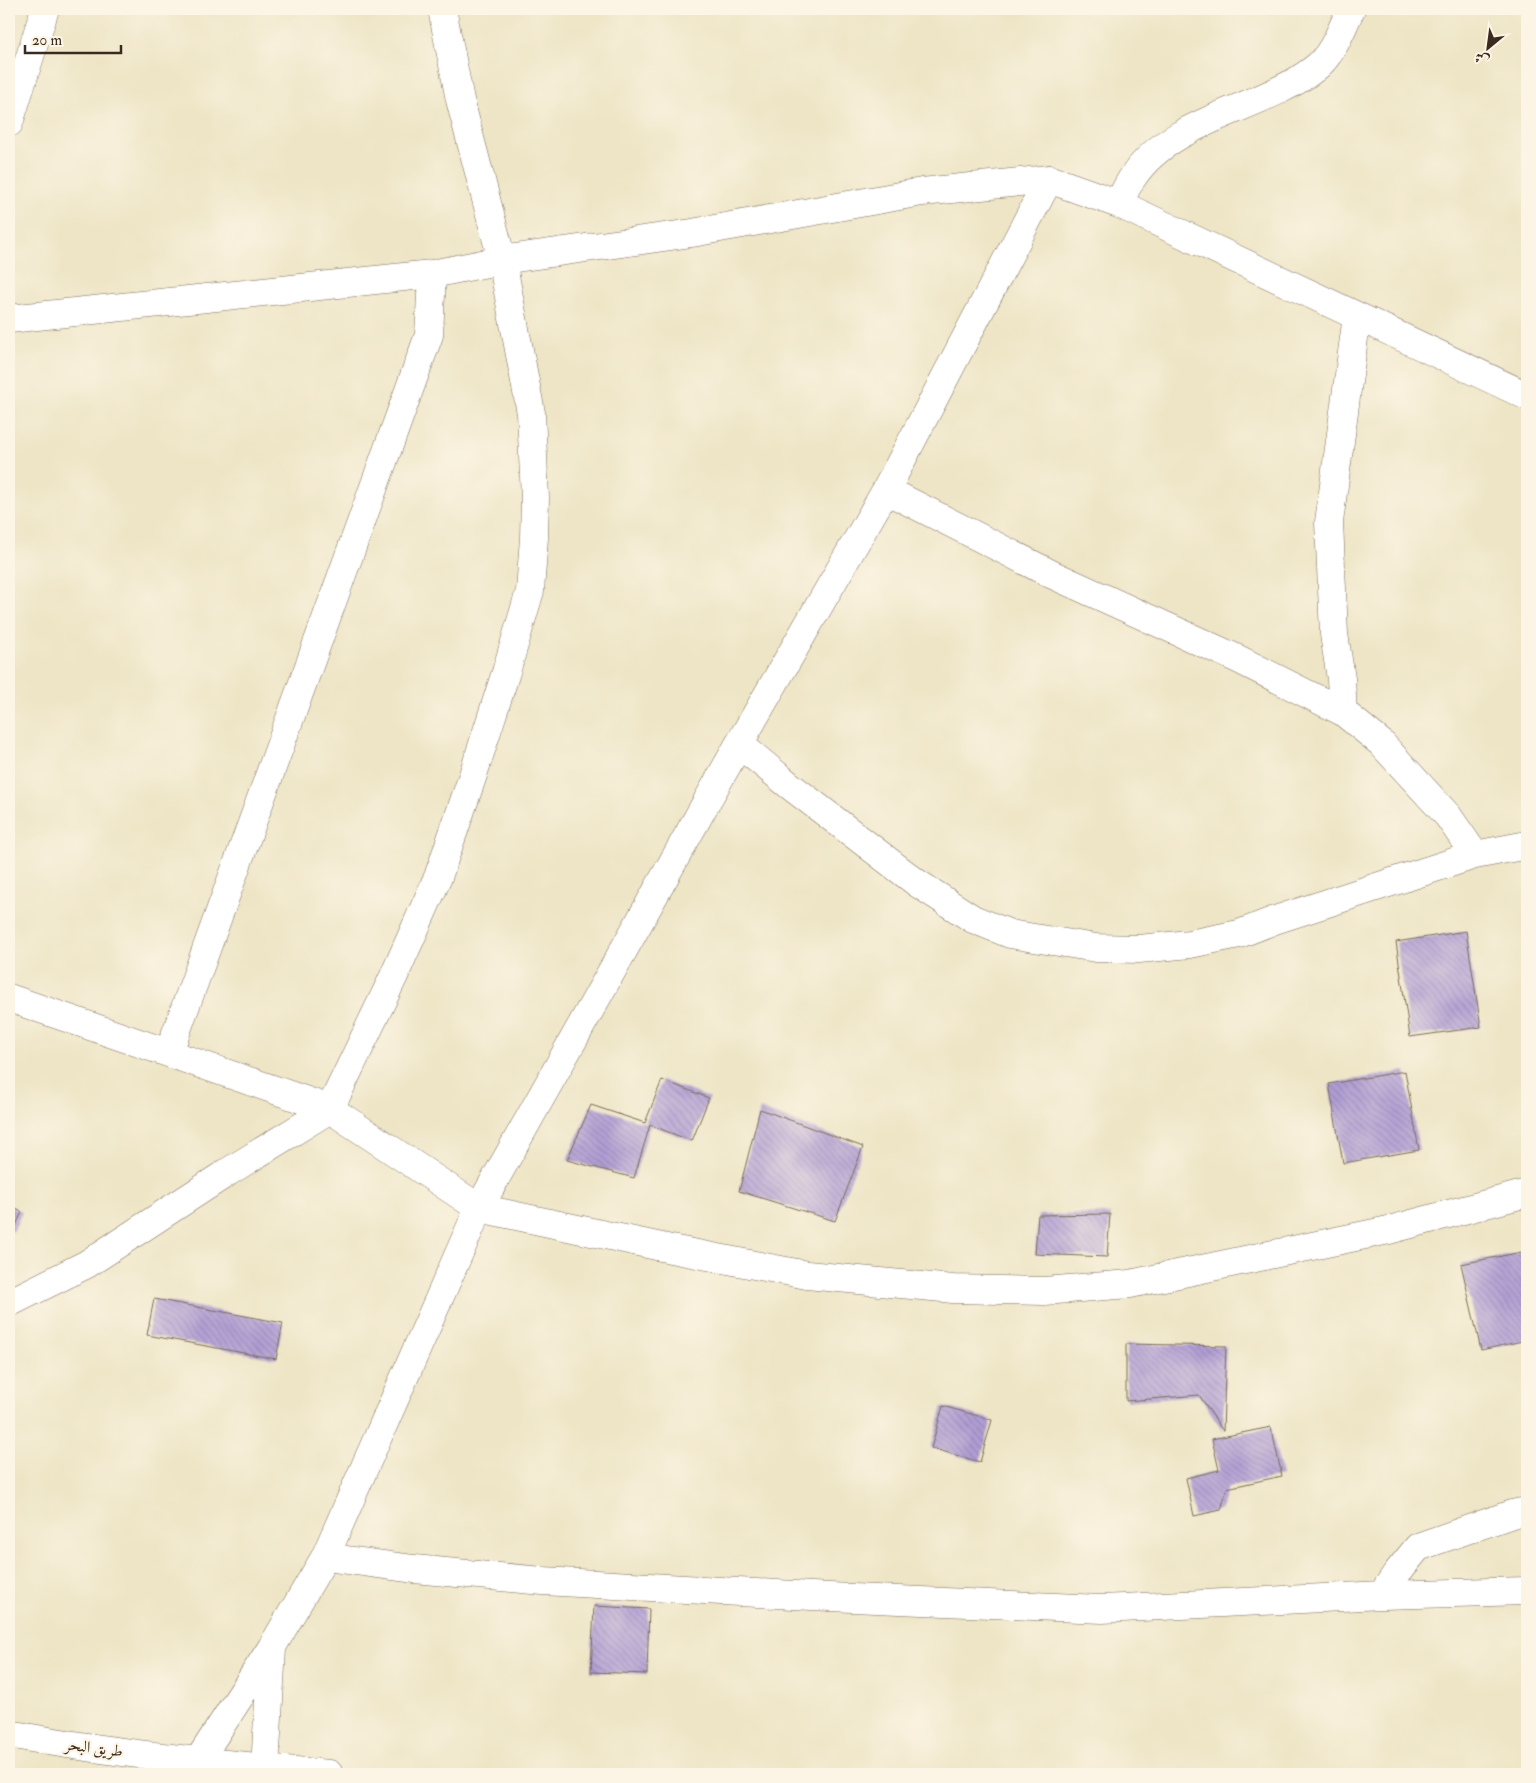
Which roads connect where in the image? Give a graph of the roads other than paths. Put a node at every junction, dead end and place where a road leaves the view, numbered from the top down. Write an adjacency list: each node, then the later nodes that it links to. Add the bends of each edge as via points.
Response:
1 (45, 9): 4 (main road)
2 (442, 9): 7 (main road, via 460,100)
3 (1351, 9): 6 (main road, via 1332,49 1315,69 1270,95 1214,118 1168,143 1132,177)
4 (9, 122)
5 (1049, 179): 6 (main road); 7 (main road, via 922,192 692,233); 12 (main road)
6 (1119, 204): 9 (main road)
7 (502, 260): 8 (main road); 19 (main road, via 531,413 535,498 530,590 438,877)
8 (432, 274): 10 (main road); 18 (main road, via 429,335)
9 (1357, 316): 11 (main road); 13 (main road, via 1329,522 1334,634)
10 (9, 318)
11 (1527, 396)
12 (886, 490): 13 (main road, via 1051,574 1222,651); 14 (main road)
13 (1343, 712): 16 (main road, via 1382,743 1448,816)
14 (739, 744): 16 (main road, via 917,883 973,920 1010,934 1096,948 1139,949 1190,944 1239,934); 21 (main road)
15 (1527, 845): 16 (main road)
16 (1475, 855)
17 (9, 998): 18 (main road)
18 (169, 1052): 19 (main road)
19 (330, 1109): 21 (main road); 22 (main road, via 87,1264)
20 (1527, 1193): 21 (main road, via 1389,1230 1234,1263 1130,1284 1044,1291 953,1288 807,1275)
21 (479, 1208): 24 (main road)
22 (9, 1302)
23 (1527, 1511): 26 (main road, via 1418,1547)
24 (325, 1557): 26 (main road, via 543,1581 1102,1609); 27 (main road)
25 (1527, 1592): 26 (main road)
26 (1382, 1595)
27 (272, 1647): 29 (main road); 30 (main road)
28 (9, 1734): 29 (main road, طريق البحر)
29 (198, 1762): 30 (main road, طريق البحر)
30 (265, 1768): 31 (main road, طريق البحر)
31 (329, 1774)

